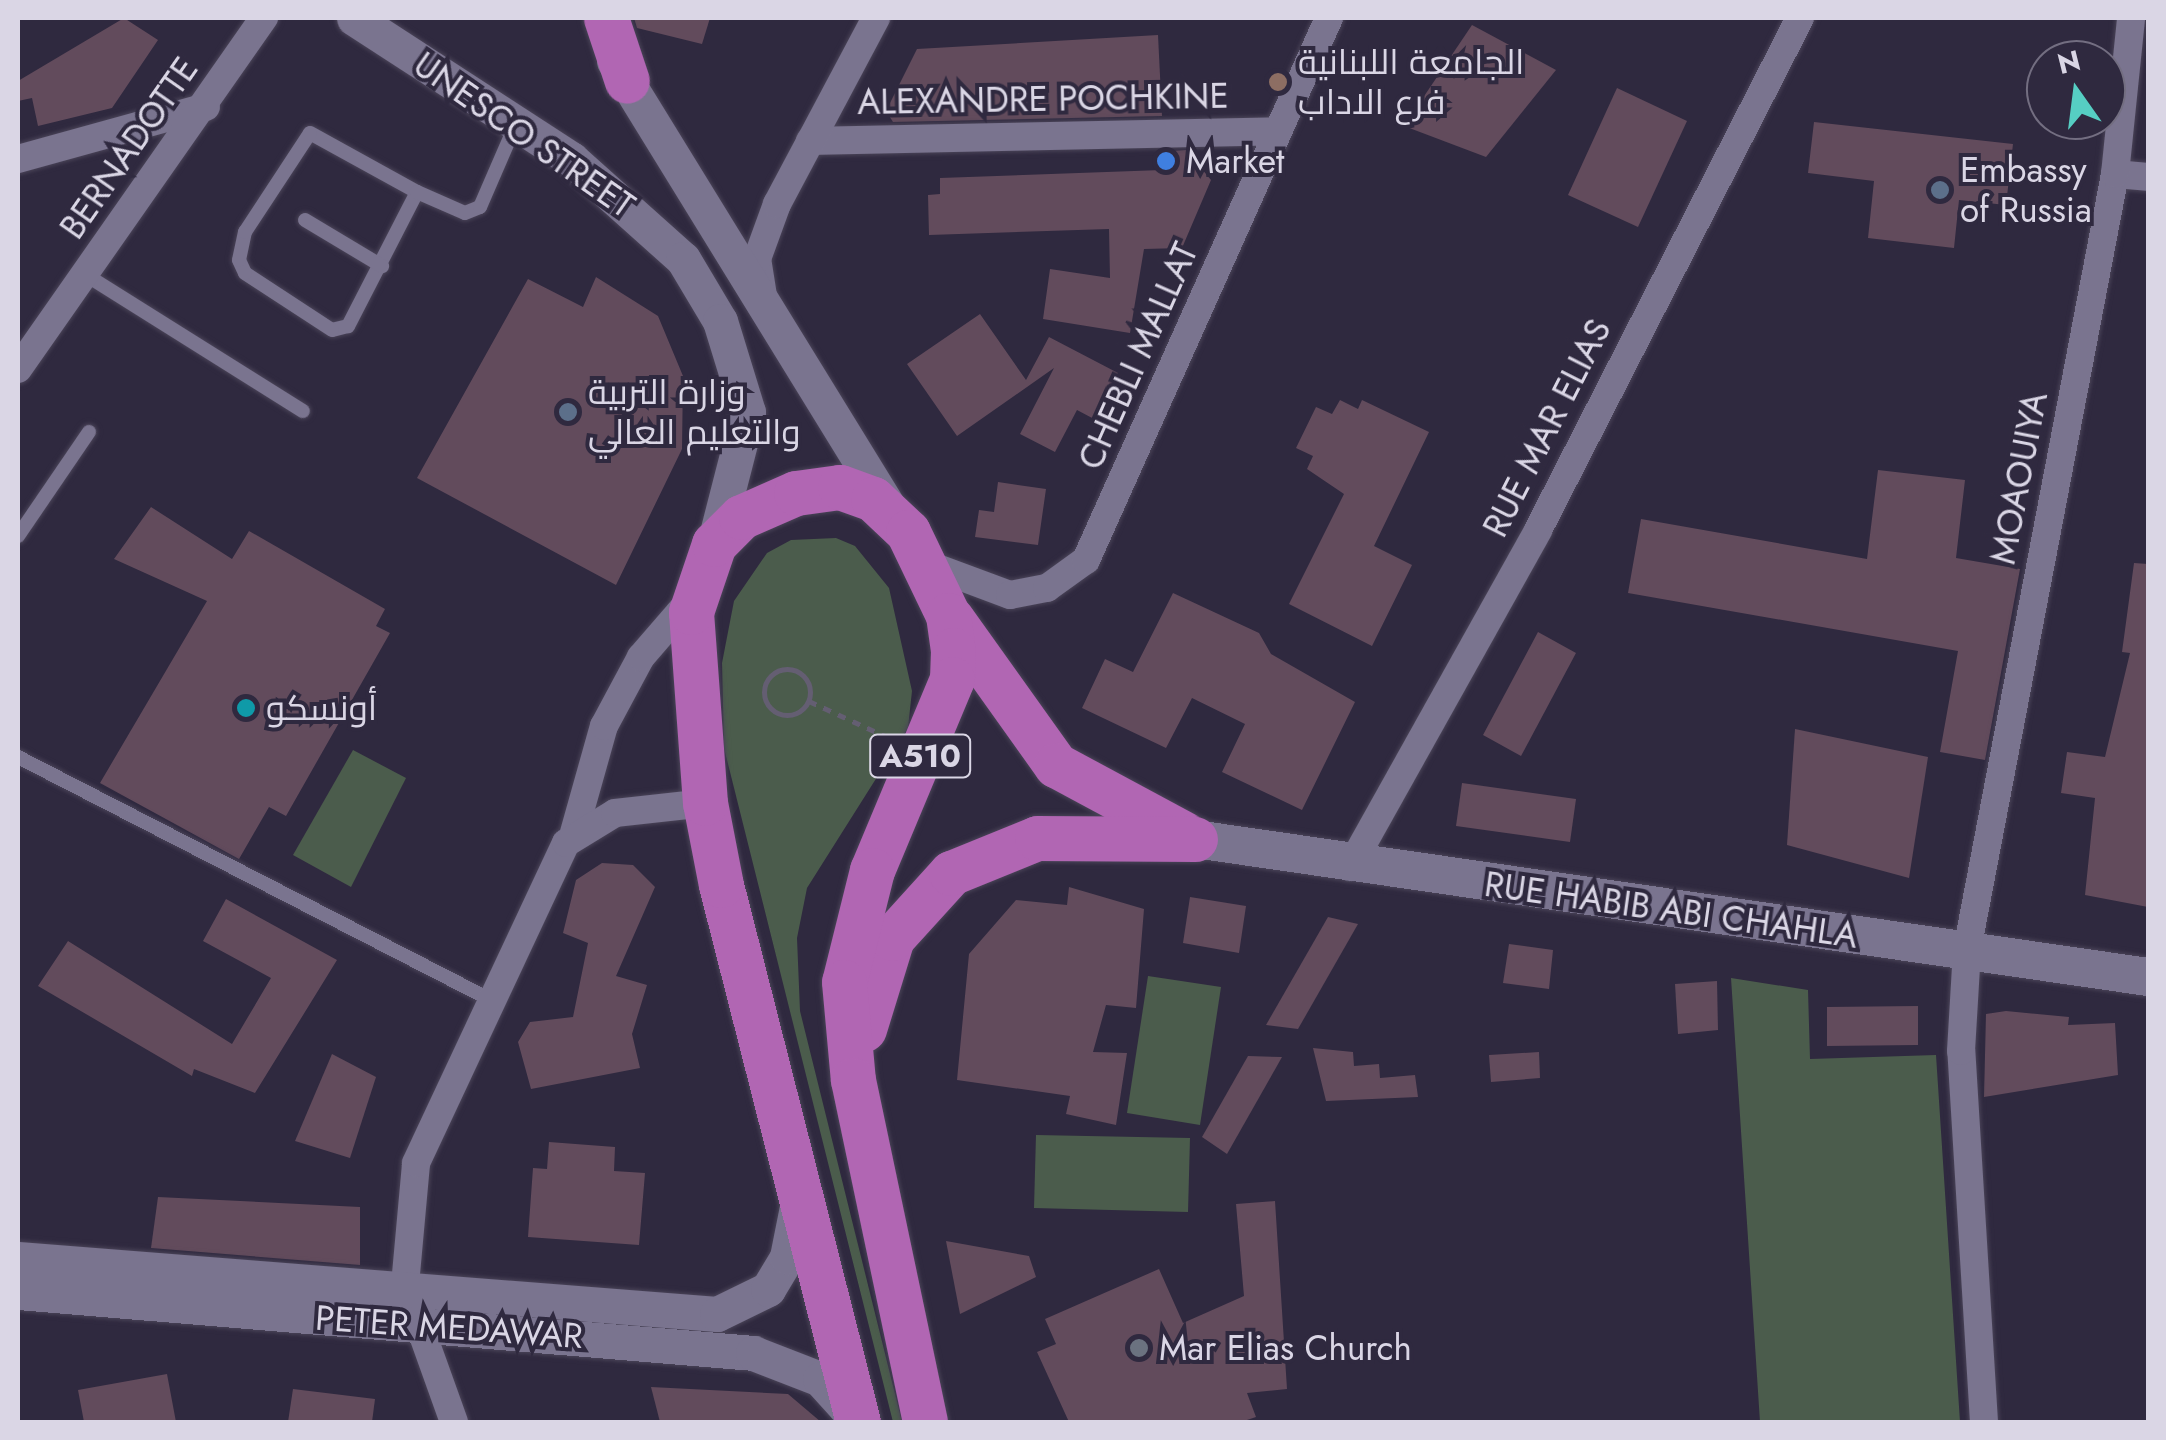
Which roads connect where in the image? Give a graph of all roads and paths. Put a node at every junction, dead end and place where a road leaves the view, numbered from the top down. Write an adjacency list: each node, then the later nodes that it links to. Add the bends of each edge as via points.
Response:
1 (264, 18): 10 (street, BERNADOTTE)
2 (588, 18): 9 (street)
3 (606, 18): 9 (highway)
4 (876, 18): 13 (street)
5 (1328, 18): 12 (street, CHEBLI MALLAT)
6 (1800, 18): 36 (street, RUE MAR ELIAS, via 1538,530)
7 (2131, 18): 15 (street, MOAOUIYA)
8 (376, 22): 11 (street, UNESCO STREET)
9 (627, 81): 21 (street)
10 (206, 107): 14 (street); 20 (street, BERNADOTTE)
11 (517, 121): 17 (lane, via 480,207 464,213); 27 (street, UNESCO STREET, via 659,233 720,321 748,412)
12 (1278, 131): 13 (street, ALEXANDRE POCHKINE); 26 (street, CHEBLI MALLAT, via 1094,548 1061,582 1028,594 994,592)
13 (810, 141): 21 (street, via 758,259)
14 (18, 159)
15 (2115, 174): 16 (street); 37 (street, MOAOUIYA)
16 (2148, 176)
17 (417, 192): 19 (lane); 19 (lane, via 310,133 238,247 244,273 332,330 348,326)
18 (305, 220): 19 (lane)
19 (382, 266)
20 (86, 274): 22 (street, BERNADOTTE); 23 (lane)
21 (783, 344): 26 (street)
22 (18, 369)
23 (303, 411)
24 (89, 432): 25 (lane)
25 (18, 536)
26 (909, 537): 27 (highway, via 860,491 820,488 758,508); 29 (highway, A510)
27 (714, 544): 28 (highway)
28 (693, 597): 33 (highway); 34 (street, via 641,658 604,726)
29 (948, 615): 31 (highway, A510, via 952,678); 35 (highway, via 1056,765)
30 (809, 702): 30 (path, via 798,672 782,670 765,684 768,706 780,715); 31 (path)
31 (922, 752): 40 (highway, A510, via 872,870 844,982)
32 (18, 757): 39 (lane)
33 (705, 802): 34 (street, via 630,809); 41 (highway)
34 (573, 836): 39 (street)
35 (1194, 839): 36 (main road, RUE HABIB ABI CHAHLA); 40 (highway, via 1037,838 950,872 892,938)
36 (1350, 867): 37 (main road, RUE HABIB ABI CHAHLA)
37 (1966, 950): 38 (main road, RUE HABIB ABI CHAHLA); 51 (street, MOAOUIYA, via 1961,1051)
38 (2148, 977)
39 (491, 1000): 44 (street, via 416,1163)
40 (853, 1080): 50 (highway, A510)
41 (800, 1192): 44 (street, PETER MEDAWAR, via 778,1274 757,1302 728,1312); 49 (highway)
42 (18, 1258): 43 (street, PETER MEDAWAR)
43 (276, 1276): 44 (street, PETER MEDAWAR); 46 (street)
44 (405, 1285): 47 (street)
45 (18, 1292): 46 (street, PETER MEDAWAR)
46 (278, 1314): 47 (street, PETER MEDAWAR)
47 (417, 1326): 48 (street); 49 (street, PETER MEDAWAR, via 753,1352 820,1380)
48 (454, 1422)
49 (858, 1422)
50 (925, 1422)
51 (1984, 1422)

